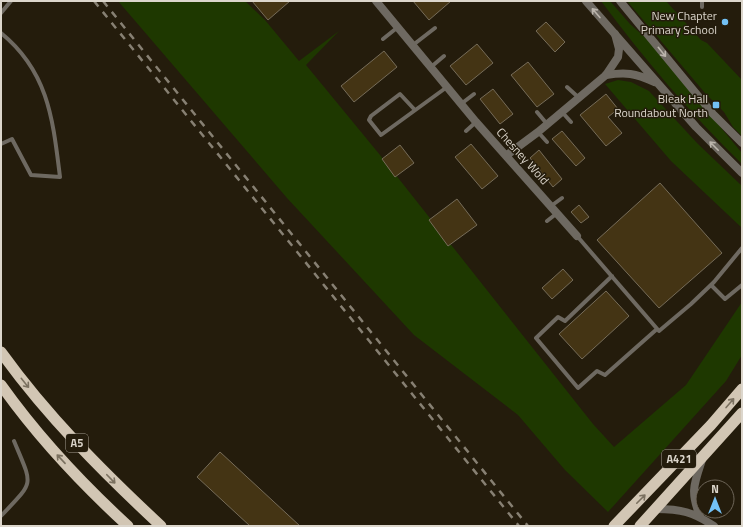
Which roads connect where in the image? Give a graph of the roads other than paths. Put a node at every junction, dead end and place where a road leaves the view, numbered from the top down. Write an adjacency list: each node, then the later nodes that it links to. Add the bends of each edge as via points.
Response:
1 (11, 1): 7 (lane)
2 (376, 1): 8 (street, Chesney Wold)
3 (586, 1): 11 (street, one-way to 3)
4 (620, 1): 33 (street, one-way to 33, via 713,114)
5 (702, 1): 6 (lane)
6 (702, 7)
7 (1, 13)
8 (398, 27): 12 (lane); 13 (street, Chesney Wold)
9 (435, 28): 13 (lane)
10 (1, 33): 32 (lane, via 27,59 44,91 52,118 60,178 32,175 12,139)
11 (615, 34): 16 (street, via 619,49 618,57); 17 (street)
12 (383, 39)
13 (413, 45): 15 (street, Chesney Wold)
14 (444, 56): 15 (lane)
15 (431, 67): 19 (street, Chesney Wold)
16 (606, 75): 17 (street, via 624,72); 21 (street)
17 (657, 83): 35 (street, one-way to 17)
18 (567, 86): 21 (lane)
19 (446, 87): 22 (street, Chesney Wold); 23 (lane, via 434,98)
20 (474, 94): 22 (lane)
21 (578, 97): 25 (street)
22 (461, 104): 26 (street, Chesney Wold)
23 (414, 109): 23 (lane, via 381,135 369,120 400,94)
24 (537, 112): 28 (lane)
25 (562, 112): 27 (lane); 28 (street)
26 (476, 122): 29 (lane); 34 (street, Chesney Wold)
27 (571, 122)
28 (547, 124): 30 (street)
29 (466, 131)
30 (538, 132): 31 (lane); 34 (street)
31 (548, 142)
32 (1, 144)
33 (742, 144)
34 (507, 155): 37 (street, Chesney Wold)
35 (742, 173)
36 (562, 198): 37 (lane)
37 (551, 206): 38 (street, Chesney Wold)
38 (556, 214): 39 (lane); 40 (street, Chesney Wold)
39 (547, 221)
40 (577, 236): 42 (lane)
41 (742, 248): 43 (lane)
42 (612, 276): 45 (lane); 45 (lane, via 565,321 558,317 536,338 578,388 597,371 605,375)
43 (711, 285): 44 (lane, via 725,299); 45 (lane, via 659,331)
44 (742, 285)
45 (657, 329)
46 (1, 352): 60 (highway, A5, one-way to 60, via 61,427)
47 (1, 385): 59 (highway, A5, one-way to 47, via 97,498 51,448)
48 (742, 389): 61 (highway, A421, one-way to 48, via 706,431)
49 (742, 413): 51 (highway, A421)
50 (14, 441): 57 (lane, via 29,484)
51 (702, 458): 52 (street); 55 (highway, A421)
52 (695, 479)
53 (695, 479): 54 (street)
54 (695, 504)
55 (656, 509): 56 (street, via 683,510); 62 (highway, A421)
56 (695, 514)
57 (1, 516)
58 (704, 519): 63 (street)
59 (128, 526)
60 (161, 526)
61 (614, 526)
62 (640, 526)
63 (714, 526)

